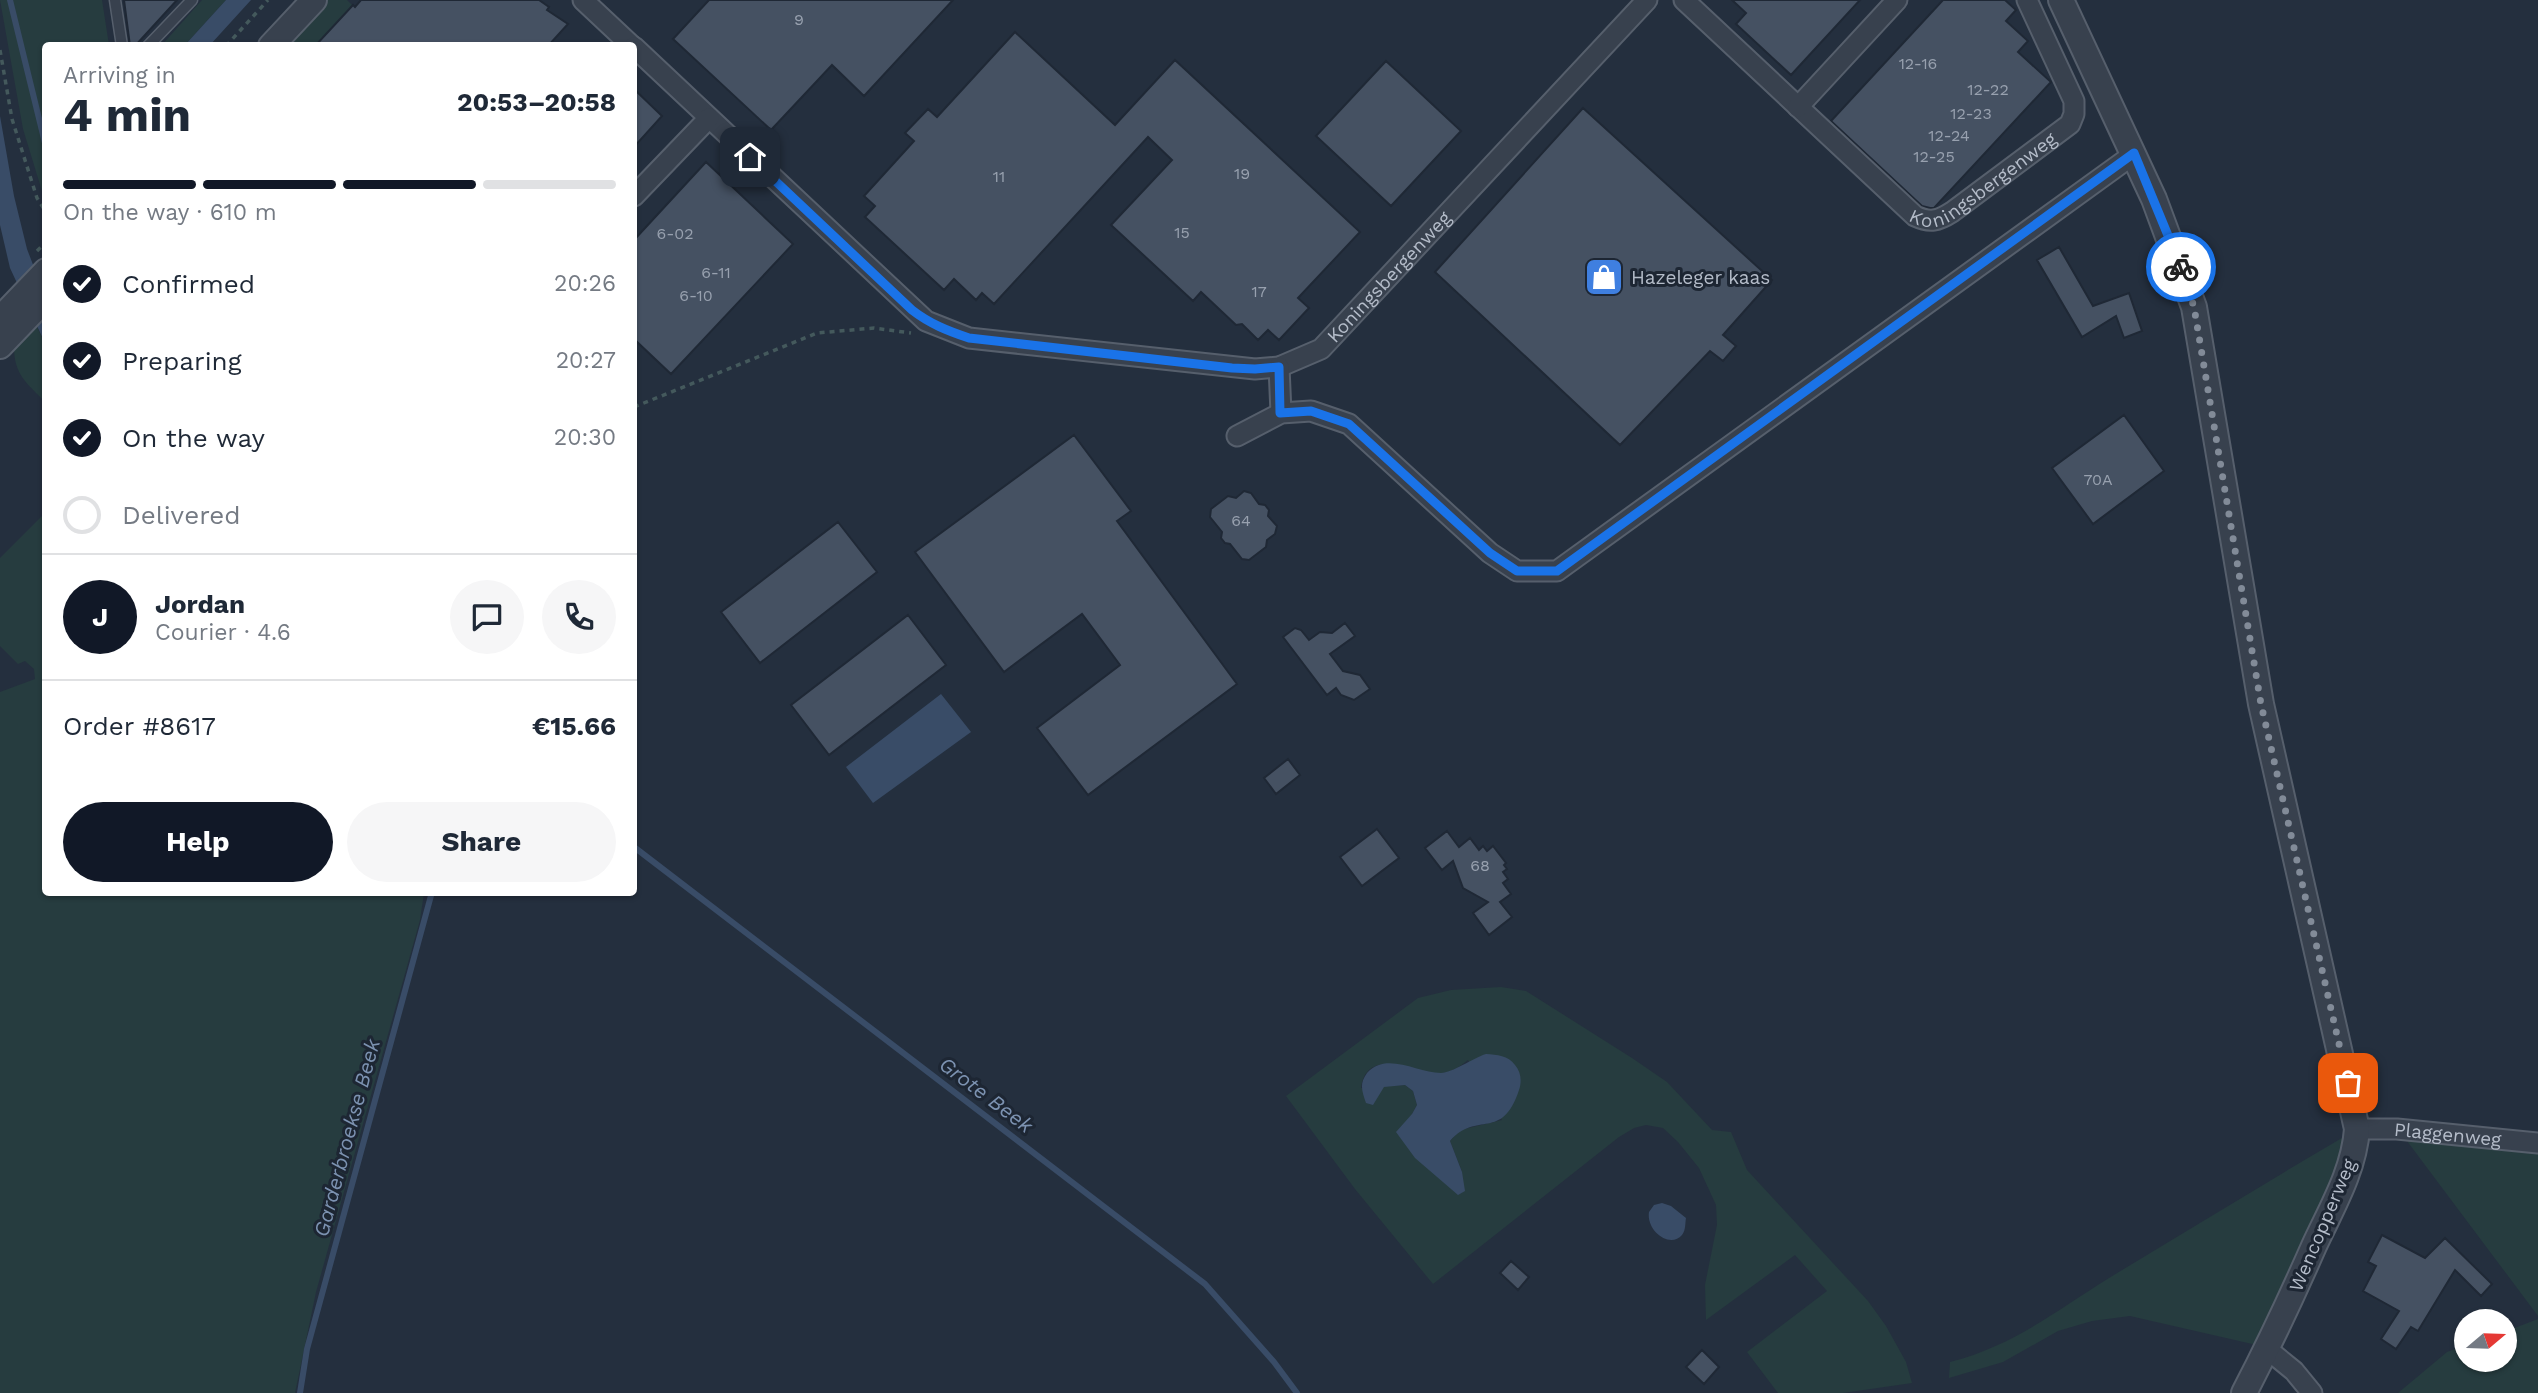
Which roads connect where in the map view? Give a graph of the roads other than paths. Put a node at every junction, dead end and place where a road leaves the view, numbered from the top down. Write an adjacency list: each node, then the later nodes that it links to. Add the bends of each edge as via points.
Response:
1 (116, 0): 11 (lane)
2 (192, 0): 12 (lane)
3 (296, 0): 13 (street)
4 (314, 0): 14 (street)
5 (583, 0): 15 (street, Koningsbergenweg)
6 (1647, 0): 25 (street, Koningsbergenweg, via 1321,349)
7 (1684, 0): 17 (street, Koningsbergenweg)
8 (1897, 0): 17 (street)
9 (2027, 0): 17 (street, Koningsbergenweg, via 2074,101 2070,124 1939,220 1915,216)
10 (2061, 0): 19 (street, Wencopperweg)
11 (121, 42)
12 (152, 42)
13 (258, 42)
14 (275, 42)
15 (629, 42)
16 (637, 50): 18 (street, Koningsbergenweg)
17 (1798, 107)
18 (709, 118): 20 (street); 25 (street, Koningsbergenweg, via 926,321 969,338 1232,368)
19 (2134, 153): 26 (street, via 1557,571 1517,571 1490,553 1349,424 1311,411); 28 (street, Wencopperweg, via 2194,307 2261,704)
20 (637, 193)
21 (42, 262): 23 (street)
22 (42, 300): 23 (street)
23 (12, 316): 24 (street)
24 (0, 346)
25 (1279, 367): 26 (street)
26 (1280, 413): 27 (street)
27 (1237, 436)
28 (2357, 1129): 29 (street, Plaggenweg); 30 (street, Wencopperweg, via 2344,1182)
29 (2538, 1143)
30 (2267, 1349): 31 (street, Wencopperweg); 32 (street)
31 (2244, 1393)
32 (2312, 1393)

